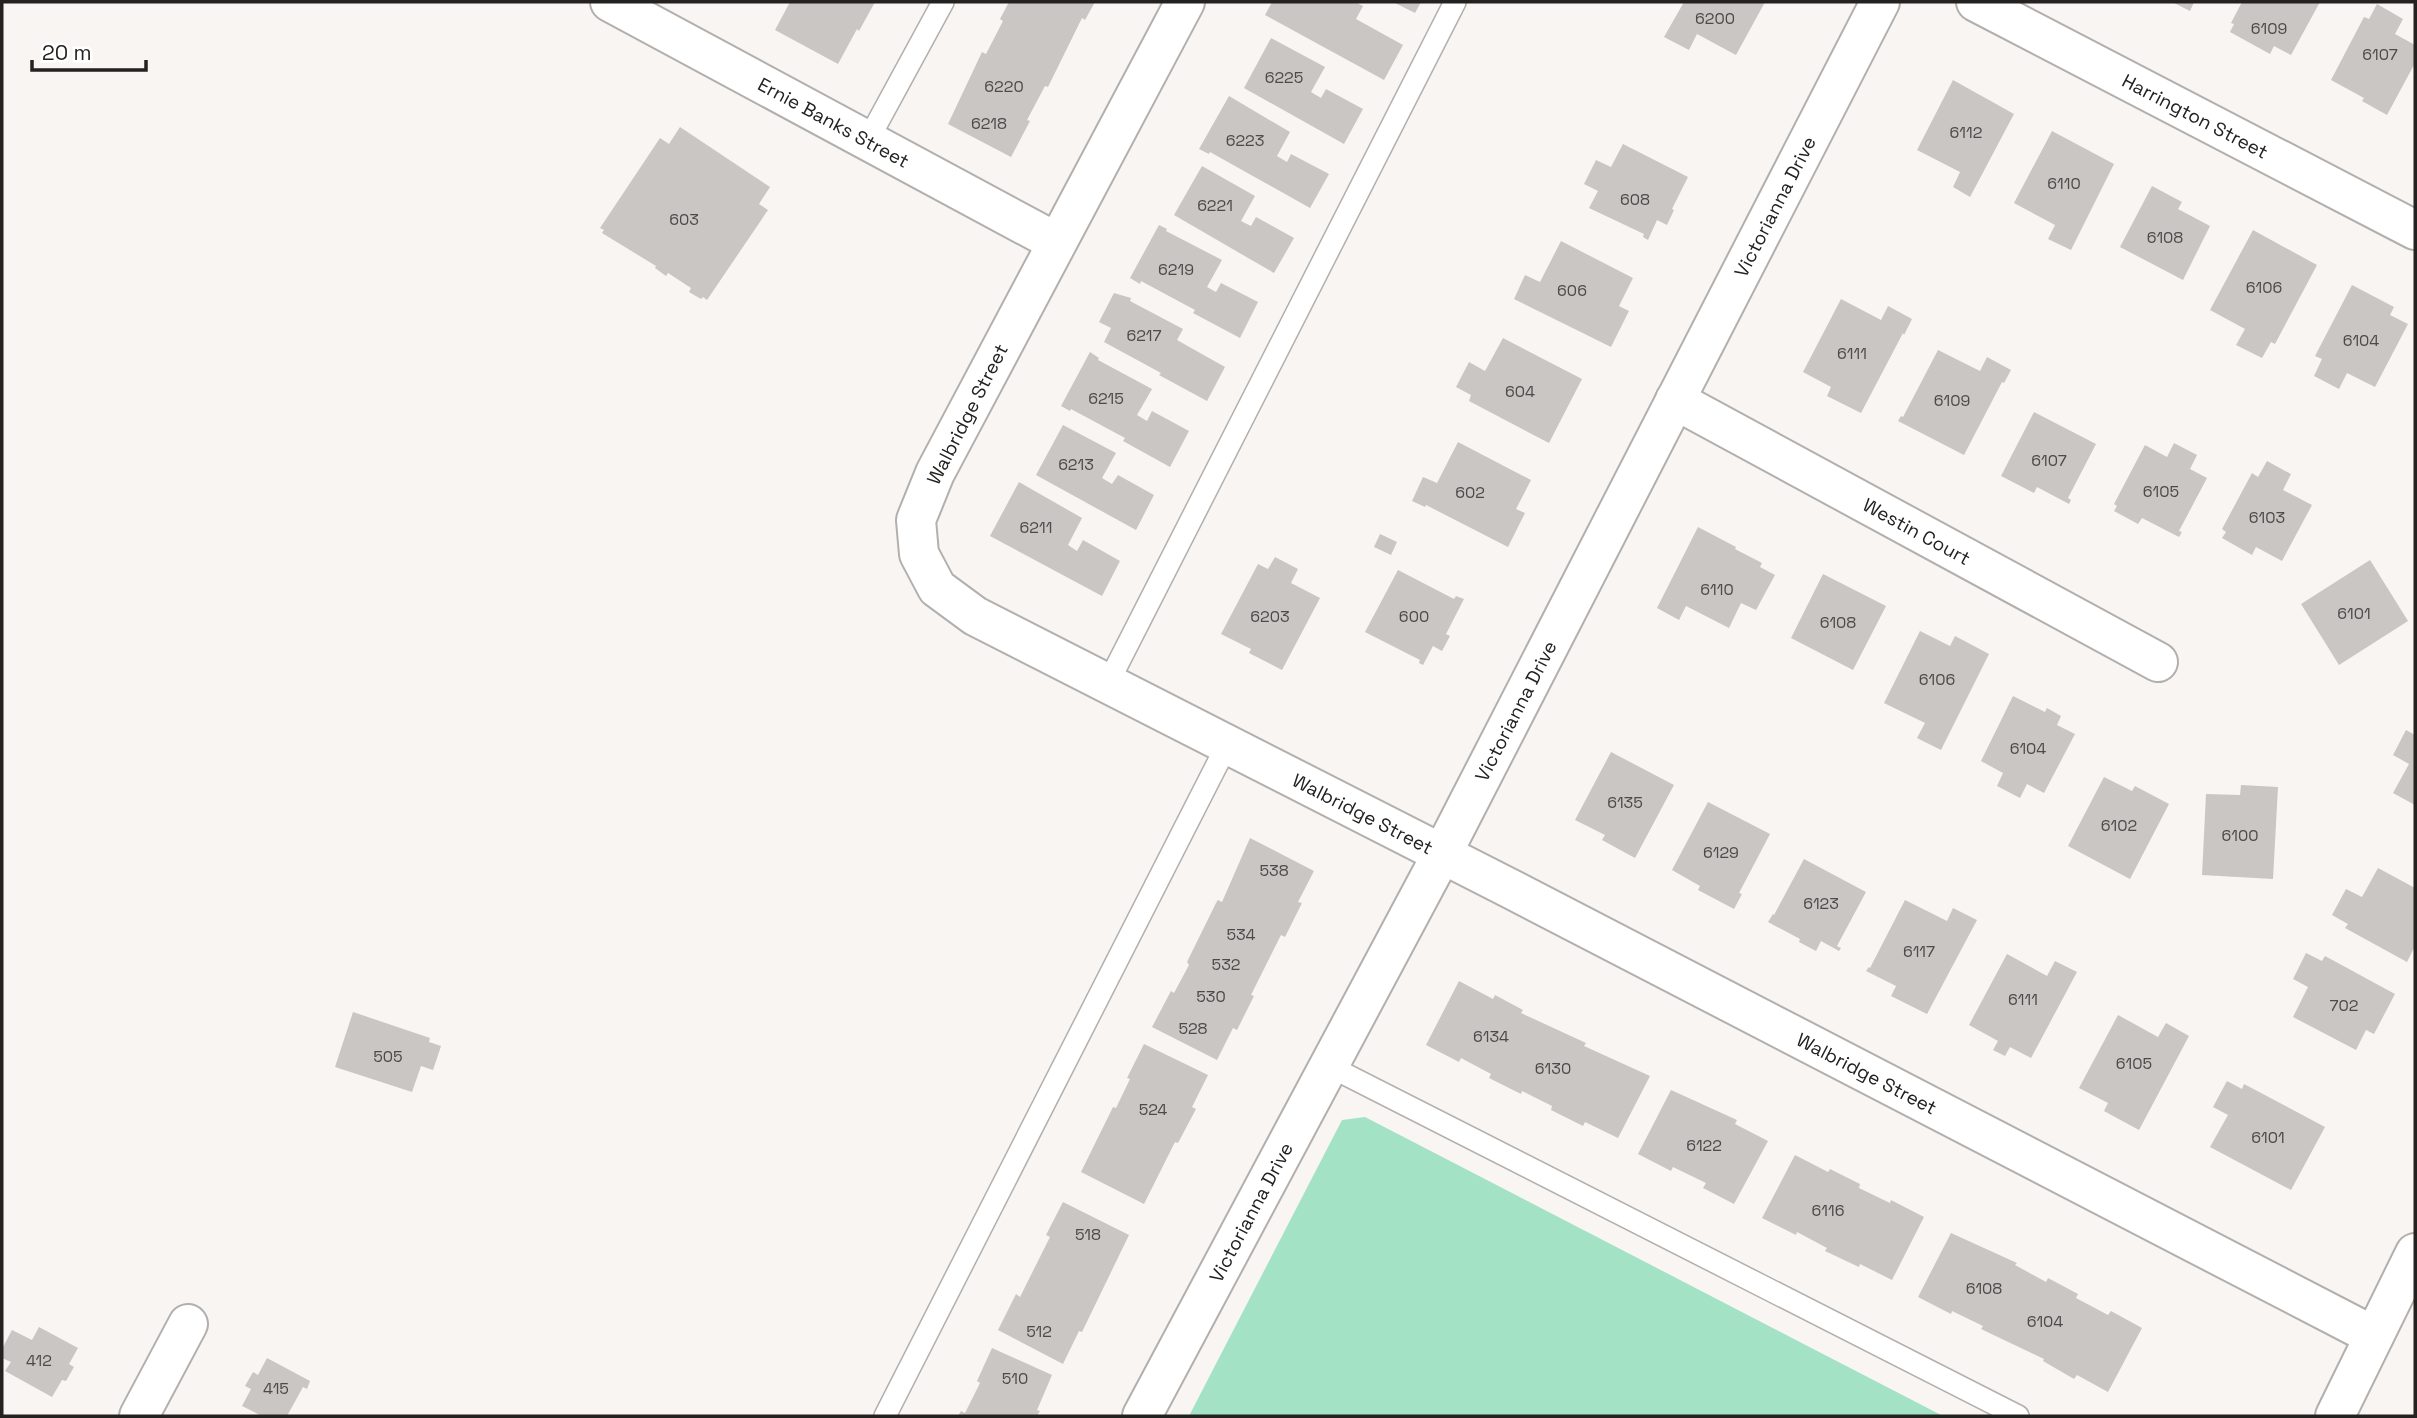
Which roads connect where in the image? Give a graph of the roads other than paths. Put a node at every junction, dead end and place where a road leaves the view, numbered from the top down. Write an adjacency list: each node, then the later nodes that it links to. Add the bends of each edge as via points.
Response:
1 (943, 2): 7 (lane)
2 (1185, 2): 9 (street, Walbridge Street)
3 (1455, 2): 12 (lane)
4 (1881, 2): 10 (street, Victorianna Drive)
5 (1976, 2): 8 (street, Harrington Street)
6 (618, 4): 7 (street, Ernie Banks Street)
7 (868, 140): 9 (street, Ernie Banks Street)
8 (2415, 230)
9 (1056, 242): 12 (street, Walbridge Street, via 934,473 916,520 919,554 937,588 975,616)
10 (1675, 400): 11 (street, Westin Court); 14 (street, Victorianna Drive)
11 (2158, 662)
12 (1108, 684): 13 (street, Walbridge Street)
13 (1227, 745): 14 (street, Walbridge Street); 20 (lane)
14 (1442, 854): 15 (street, Victorianna Drive); 18 (street, Walbridge Street)
15 (1329, 1066): 21 (street, Victorianna Drive); 22 (lane)
16 (2415, 1253): 18 (street)
17 (188, 1324): 19 (street)
18 (2374, 1336): 23 (street)
19 (139, 1416)
20 (886, 1416)
21 (1142, 1416)
22 (2018, 1416)
23 (2335, 1416)

